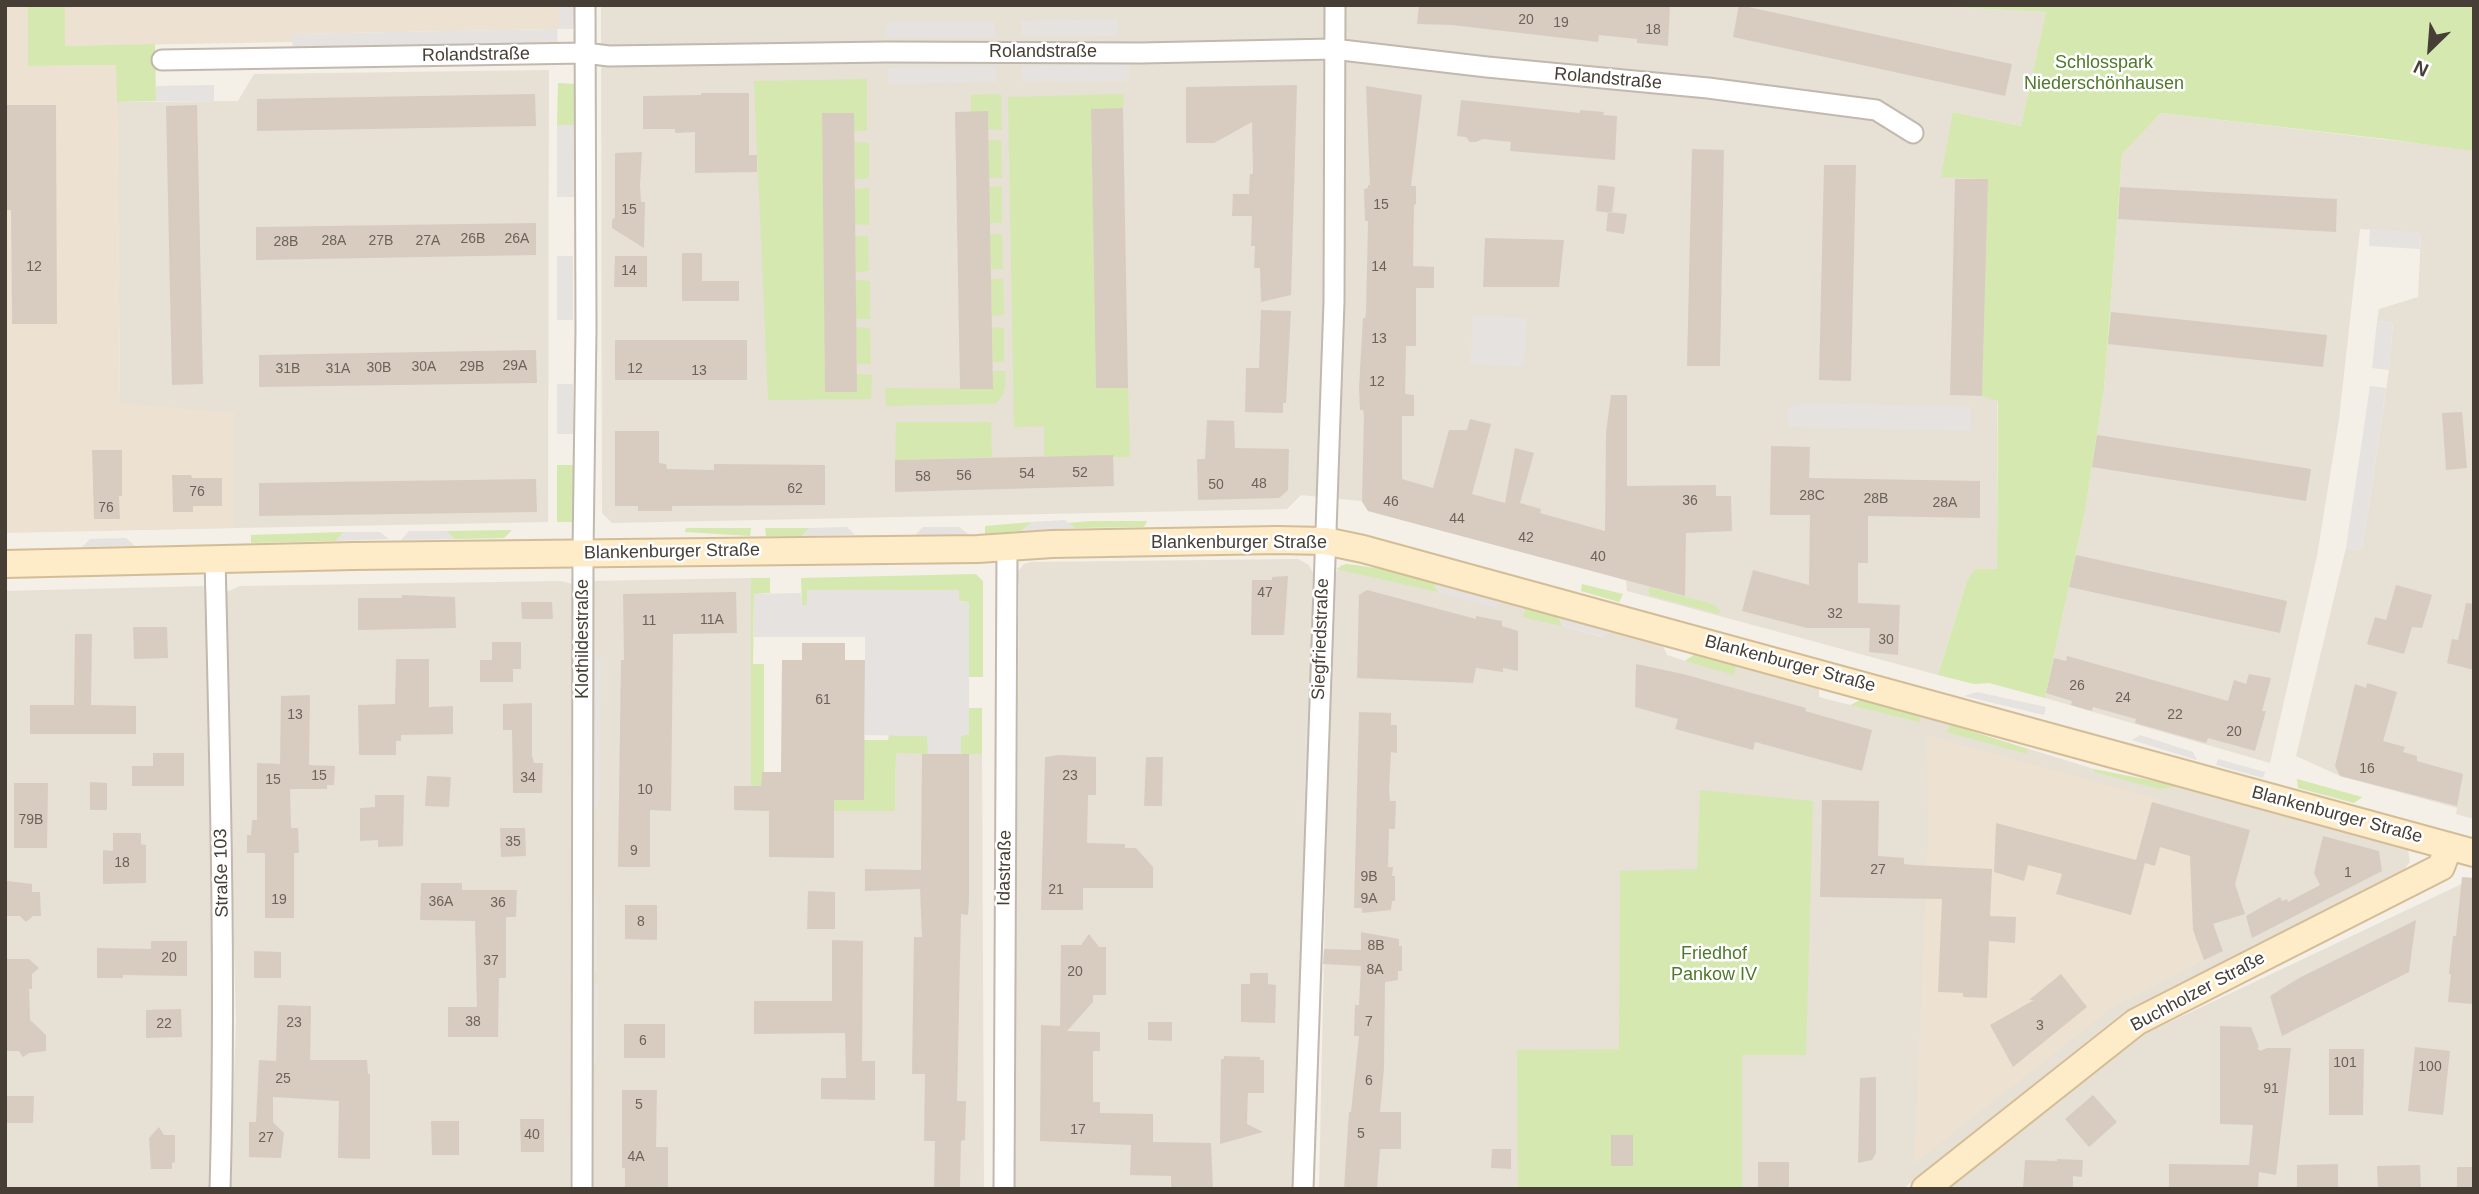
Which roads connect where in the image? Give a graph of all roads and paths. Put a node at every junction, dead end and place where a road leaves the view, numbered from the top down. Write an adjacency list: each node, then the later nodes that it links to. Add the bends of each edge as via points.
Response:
1 (585, 5): 4 (street, Klothildestraße)
2 (1335, 5): 3 (street, Siegfriedstraße)
3 (1333, 49): 4 (street, Rolandstraße); 6 (street, Rolandstraße, via 1876,110); 7 (street, Siegfriedstraße, via 1334,302)
4 (585, 53): 5 (street, Rolandstraße); 9 (street, Klothildestraße)
5 (162, 60)
6 (1913, 133)
7 (1325, 541): 8 (main road, Blankenburger Straße); 12 (main road, Blankenburger Straße, via 1652,626); 16 (street, Siegfriedstraße)
8 (1007, 548): 9 (main road, Blankenburger Straße); 15 (street, Idastraße)
9 (583, 552): 10 (main road, Blankenburger Straße); 14 (street, Klothildestraße)
10 (215, 558): 11 (main road, Blankenburger Straße); 13 (street, Straße 103, via 223,888)
11 (5, 564)
12 (2461, 849): 17 (main road, Buchholzer Straße, via 2441,867 2136,1022)
13 (220, 1189)
14 (582, 1189)
15 (1004, 1189)
16 (1304, 1189)
17 (1925, 1189)

